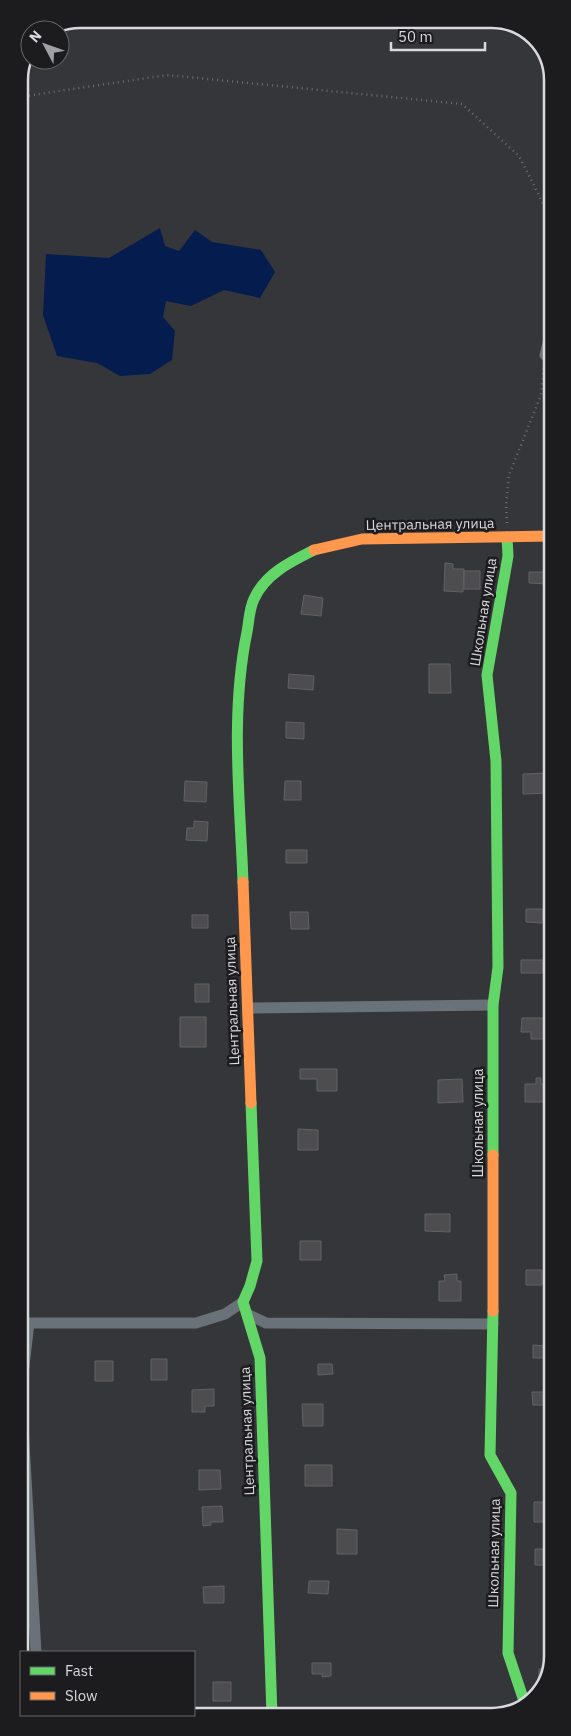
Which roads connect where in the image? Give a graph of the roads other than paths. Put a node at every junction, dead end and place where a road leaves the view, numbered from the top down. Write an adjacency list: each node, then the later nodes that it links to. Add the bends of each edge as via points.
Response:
1 (544, 536): 2 (street, Центральная улица)
2 (507, 537): 3 (street, Школьная улица, via 508,556 487,675 496,761 498,967); 4 (street, Центральная улица, via 362,539 316,549 272,574 253,600 240,660 237,726)
3 (493, 1005): 4 (street); 8 (street, Школьная улица)
4 (248, 1008): 5 (street, Центральная улица, via 257,1261)
5 (243, 1302): 6 (street, Центральная улица); 7 (street, via 225,1314 196,1322)
6 (247, 1314): 8 (street, via 266,1323); 12 (street, Центральная улица, via 260,1358)
7 (28, 1323)
8 (493, 1324): 11 (street, Школьная улица, via 490,1455 511,1493 508,1653)
9 (28, 1522): 10 (street)
10 (36, 1651)
11 (522, 1699)
12 (272, 1708)

